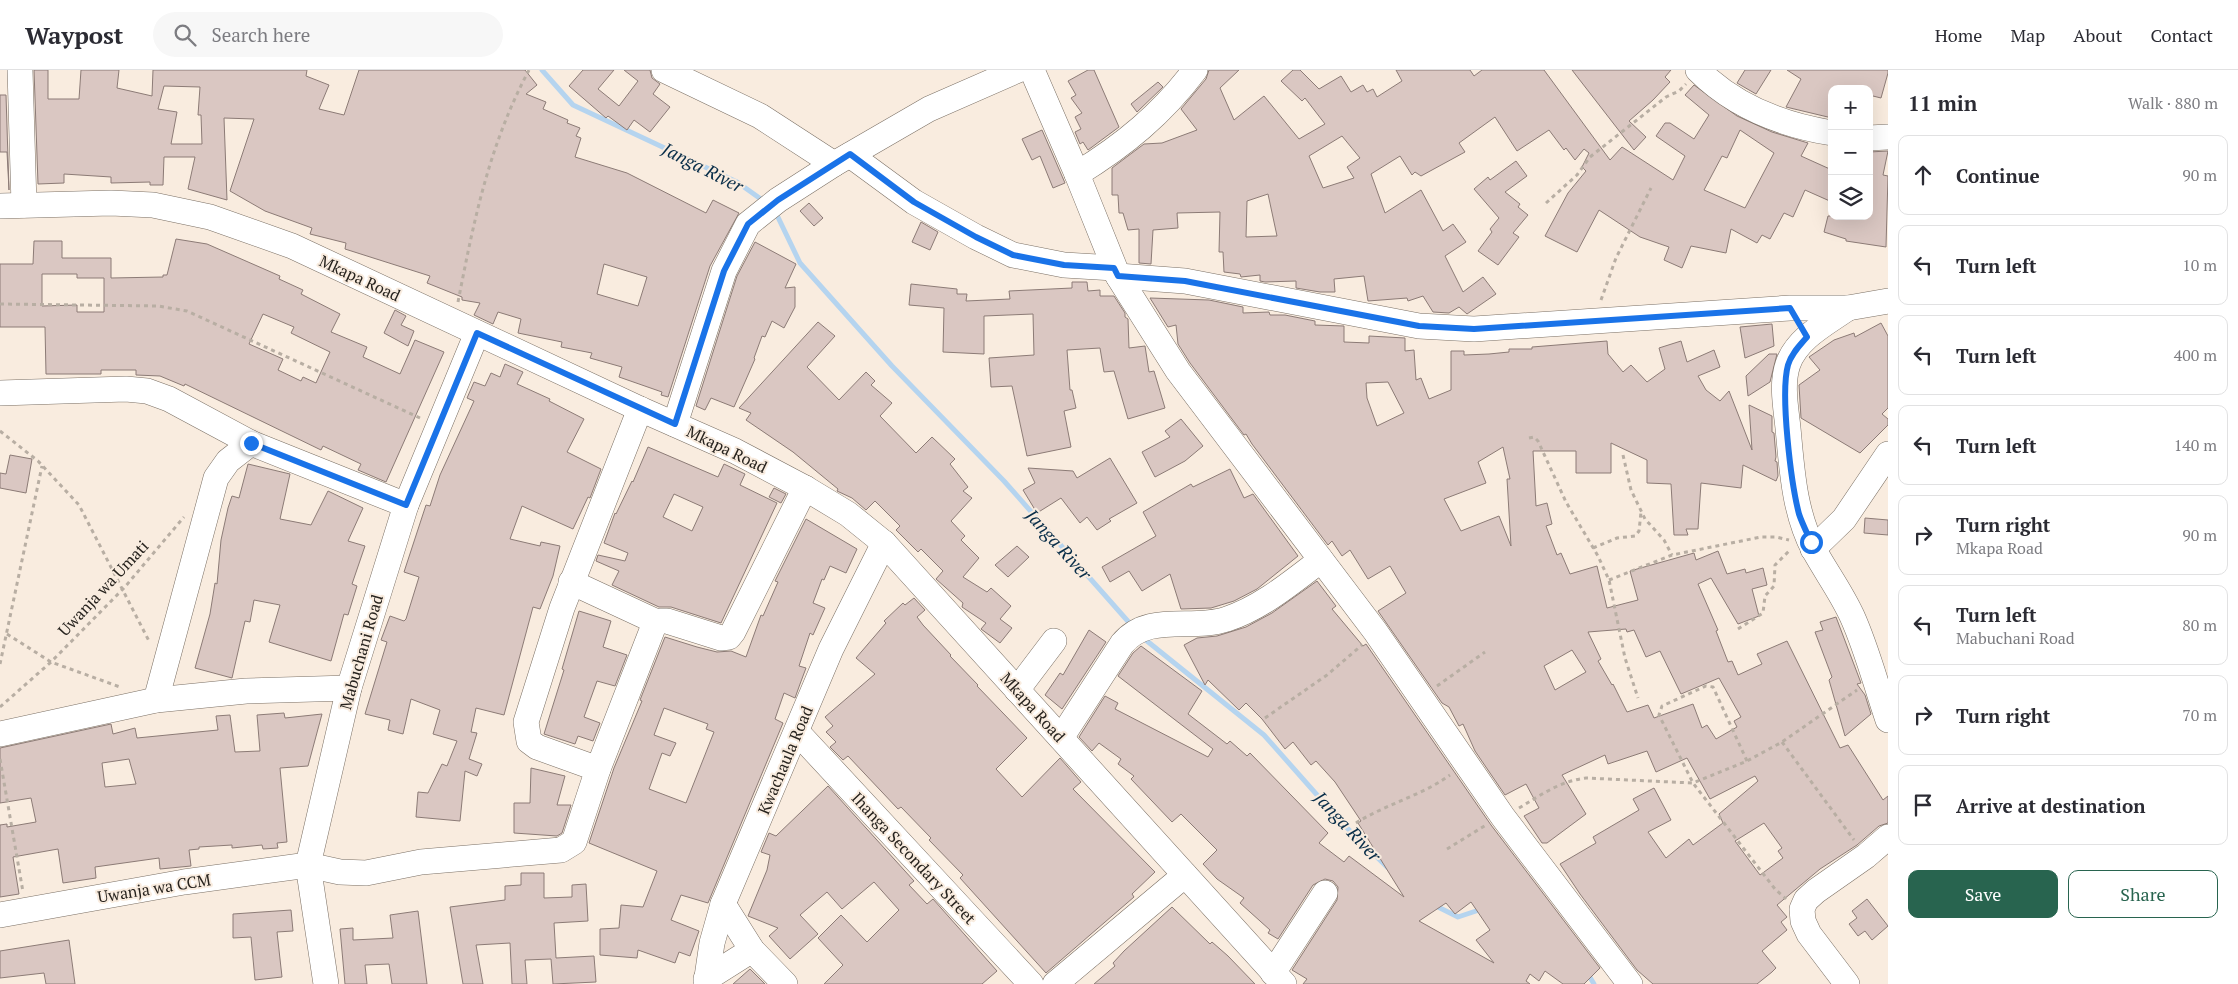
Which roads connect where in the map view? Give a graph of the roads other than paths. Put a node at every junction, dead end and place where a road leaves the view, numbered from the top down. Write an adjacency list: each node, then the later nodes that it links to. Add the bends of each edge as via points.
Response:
1 (20, 70): 12 (street)
2 (664, 70): 10 (street)
3 (1018, 70): 10 (street, via 929,109)
4 (1032, 70): 11 (street)
5 (1195, 70): 11 (street, via 1179,92 1128,140)
6 (1698, 70): 7 (street, via 1730,96 1759,113 1805,129)
7 (1828, 132)
8 (1873, 138): 9 (street)
9 (1888, 138)
10 (842, 159): 13 (street, via 1013,255); 21 (street, via 778,200 748,224 724,271)
11 (1077, 174): 13 (street)
12 (12, 205): 17 (street, Mkapa Road, via 153,204 210,217 292,246)
13 (1116, 272): 15 (street, via 1230,288 1419,326 1474,329); 28 (street, via 1178,371)
14 (1888, 301): 16 (street)
15 (1790, 308): 16 (street); 18 (street)
16 (1848, 308): 18 (street)
17 (477, 333): 20 (street, Mkapa Road); 25 (street, Mabuchani Road)
18 (1807, 337): 27 (street, via 1788,363 1785,391 1793,489)
19 (0, 393): 22 (street, via 147,391 170,398)
20 (640, 409): 21 (street, Mkapa Road); 29 (street)
21 (675, 424): 24 (street, Mkapa Road)
22 (251, 443): 25 (street); 34 (street, via 228,461 216,478)
23 (1888, 454): 27 (street, via 1844,519)
24 (805, 488): 26 (street, Mkapa Road, via 848,514); 30 (street, via 729,636 721,638 667,621)
25 (406, 505): 32 (street, Mabuchani Road)
26 (884, 544): 33 (street, Mkapa Road); 36 (street, Kwachaula Road, via 831,649)
27 (1807, 544): 35 (street, via 1852,616)
28 (1321, 560): 38 (street, via 1267,598 1224,620 1139,631 1122,644); 53 (street, via 1379,637 1502,816)
29 (571, 582): 30 (street); 39 (street, via 530,704 526,733 529,741 537,747)
30 (657, 622): 39 (street)
31 (1054, 641): 33 (street)
32 (349, 688): 34 (street, via 246,691); 41 (street, Mabuchani Road)
33 (1017, 690): 38 (street, Mkapa Road)
34 (156, 700): 37 (street)
35 (1888, 720)
36 (798, 733): 44 (street, Kwachaula Road); 51 (street, Ihanga Secondary Street)
37 (0, 734)
38 (1061, 738): 42 (street, Mkapa Road)
39 (598, 769): 41 (street, via 574,842 561,850 421,862 366,873 340,872)
40 (1888, 837): 54 (street, via 1816,890 1802,909 1809,934)
41 (308, 865): 45 (street, Uwanja wa CCM, via 184,882); 49 (street, Mabuchani Road)
42 (1185, 875): 47 (street, Mkapa Road); 52 (street)
43 (1325, 893): 47 (street)
44 (722, 904): 46 (street); 48 (street, Kwachaula Road)
45 (0, 915)
46 (752, 950): 48 (street); 50 (street)
47 (1278, 979)
48 (706, 981)
49 (326, 984)
50 (785, 984)
51 (1031, 984)
52 (1055, 984)
53 (1630, 984)
54 (1847, 984)

